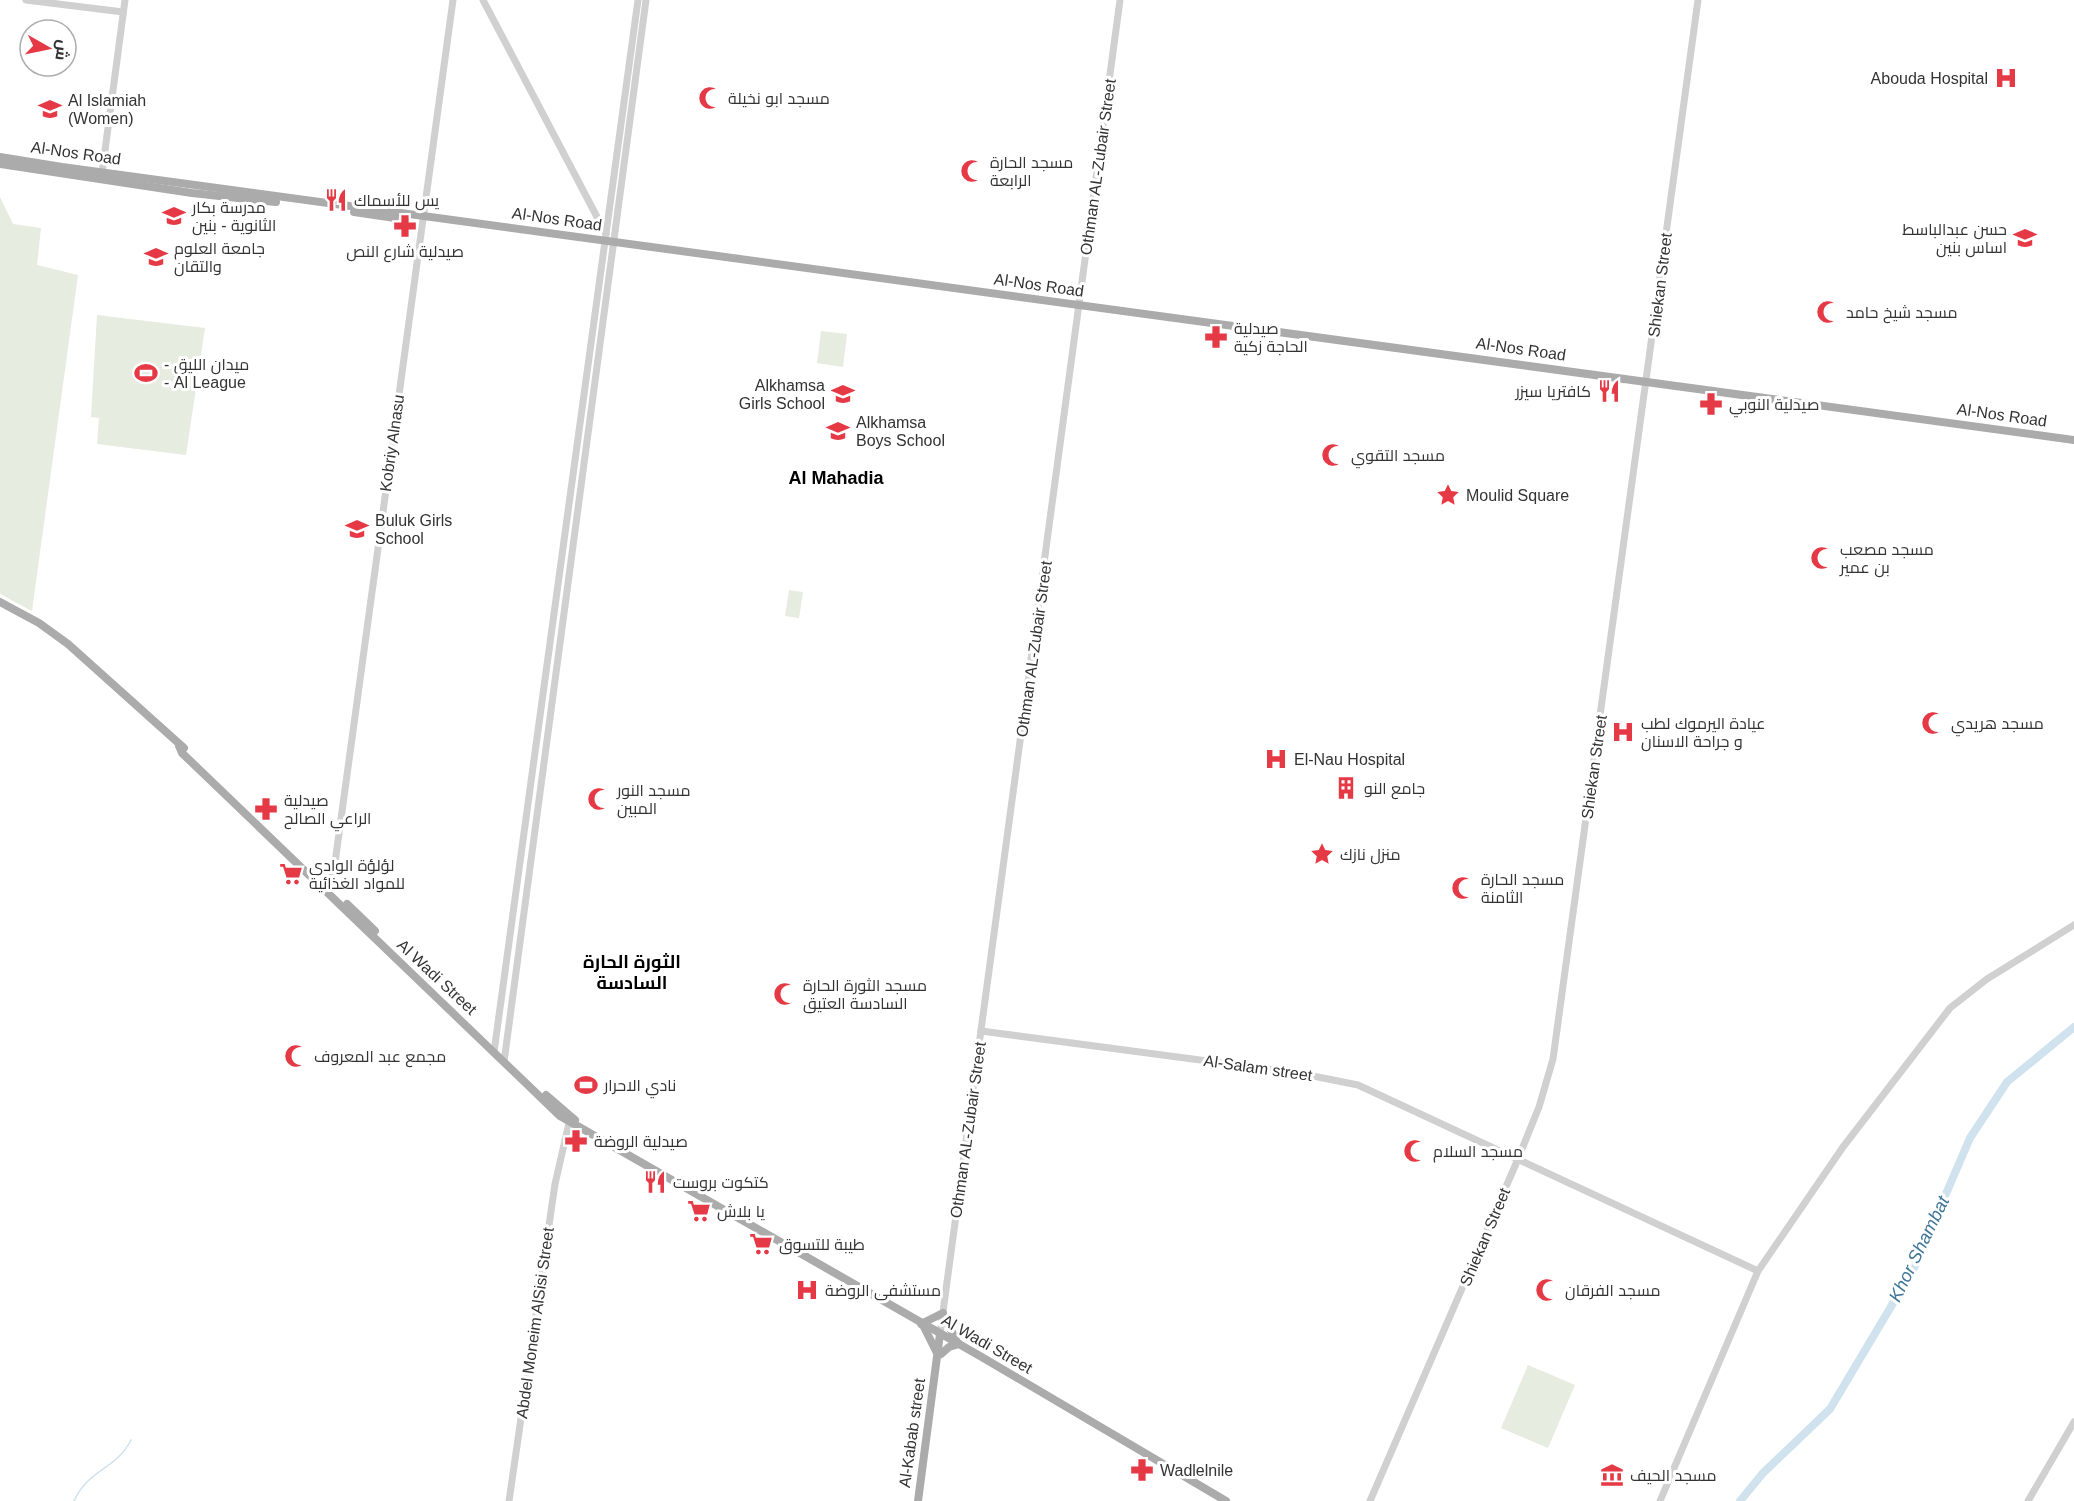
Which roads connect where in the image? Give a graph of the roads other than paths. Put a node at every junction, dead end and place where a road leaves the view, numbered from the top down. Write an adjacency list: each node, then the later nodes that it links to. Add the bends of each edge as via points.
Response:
1 (26, 0): 9 (street)
2 (125, 0): 9 (street)
3 (453, 0): 13 (street, Kobriy Alnasu)
4 (483, 0): 14 (street)
5 (638, 0): 14 (street)
6 (645, 0): 14 (street)
7 (1120, 0): 15 (street, Othman AL-Zubair Street)
8 (1698, 0): 16 (street, Shiekan Street)
9 (123, 12): 12 (street)
10 (0, 157): 12 (main road, Al-Nos Road)
11 (0, 164): 13 (main road, Al-Nos Road, via 183,192)
12 (102, 173): 13 (main road, Al-Nos Road)
13 (423, 219): 14 (main road, Al-Nos Road); 20 (street, Kobriy Alnasu, via 334,870)
14 (609, 241): 15 (main road, Al-Nos Road); 23 (street); 24 (street)
15 (1080, 307): 16 (main road, Al-Nos Road); 22 (street, Othman AL-Zubair Street)
16 (1646, 383): 17 (main road, Al-Nos Road); 26 (street, Shiekan Street, via 1556,1046 1544,1092)
17 (2074, 443)
18 (0, 602): 19 (main road, Al Wadi Street, via 68,644)
19 (179, 746): 20 (main road, Al Wadi Street); 23 (main road, Al Wadi Street)
20 (328, 886): 23 (main road, Al Wadi Street)
21 (2074, 925): 28 (street, via 1950,1008 1843,1147)
22 (981, 1031): 26 (street, Al-Salam street, via 1333,1078 1365,1088); 29 (street, Othman AL-Zubair Street)
23 (495, 1050): 24 (main road, Al Wadi Street)
24 (504, 1059): 25 (main road, Al Wadi Street); 27 (main road, Al Wadi Street, via 576,1121 698,1191)
25 (571, 1124): 27 (main road, Al Wadi Street); 35 (street, Abdel Moneim AlSisi Street, via 555,1184)
26 (1518, 1159): 28 (street, Al-Salam street); 38 (street, Shiekan Street)
27 (700, 1196): 30 (main road, Al Wadi Street)
28 (1758, 1271): 39 (street)
29 (944, 1316): 30 (main road); 31 (street, Othman AL-Zubair Street); 32 (main road)
30 (922, 1324): 31 (main road, Al Wadi Street); 33 (main road)
31 (942, 1335): 32 (main road, Al Wadi Street); 33 (main road, Al-Kabab street)
32 (958, 1343): 33 (main road); 37 (main road, Al Wadi Street)
33 (939, 1354): 36 (main road, Al-Kabab street)
34 (2074, 1422): 40 (street)
35 (509, 1501)
36 (918, 1501)
37 (1226, 1501)
38 (1370, 1501)
39 (1660, 1501)
40 (2028, 1501)

